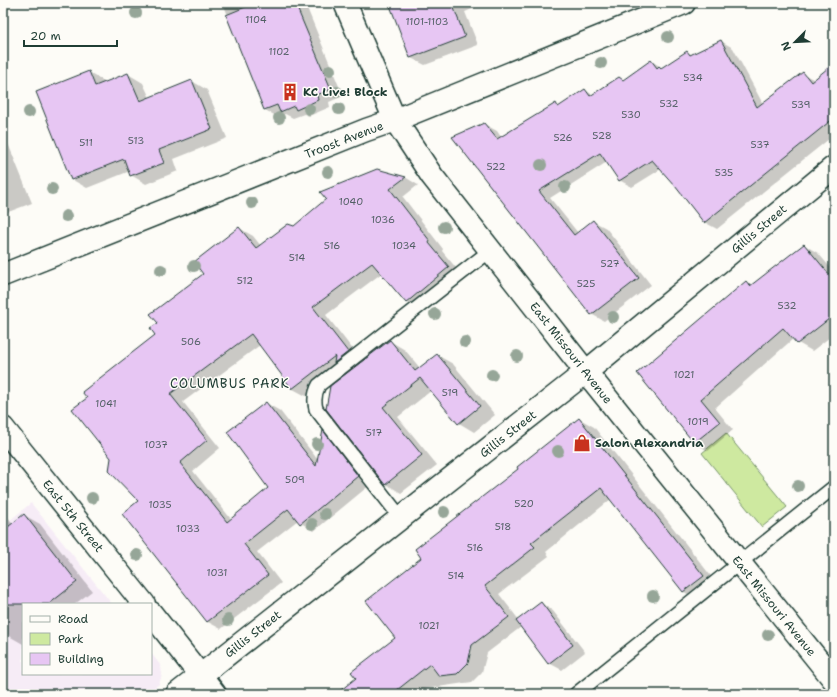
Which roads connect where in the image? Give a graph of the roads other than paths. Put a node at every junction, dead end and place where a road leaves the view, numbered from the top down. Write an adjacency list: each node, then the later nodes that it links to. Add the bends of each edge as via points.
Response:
1 (345, 3): 3 (street, East Missouri Avenue)
2 (684, 3): 3 (street, Troost Avenue)
3 (395, 120): 5 (street, East Missouri Avenue, via 432,176); 6 (street, Troost Avenue)
4 (834, 167): 7 (street, Gillis Street)
5 (491, 250): 7 (street, East Missouri Avenue); 10 (lane, via 319,385 316,390 316,409)
6 (3, 275)
7 (586, 372): 10 (street, Gillis Street); 11 (street, East Missouri Avenue)
8 (3, 428): 12 (street, East 5th Street)
9 (834, 487): 11 (lane)
10 (401, 518): 14 (street, Gillis Street)
11 (740, 563): 15 (street, East Missouri Avenue); 18 (lane)
12 (143, 603)
13 (152, 614): 14 (street)
14 (201, 675): 16 (street, Gillis Street); 17 (street)
15 (834, 680)
16 (177, 694)
17 (215, 694)
18 (576, 694)

